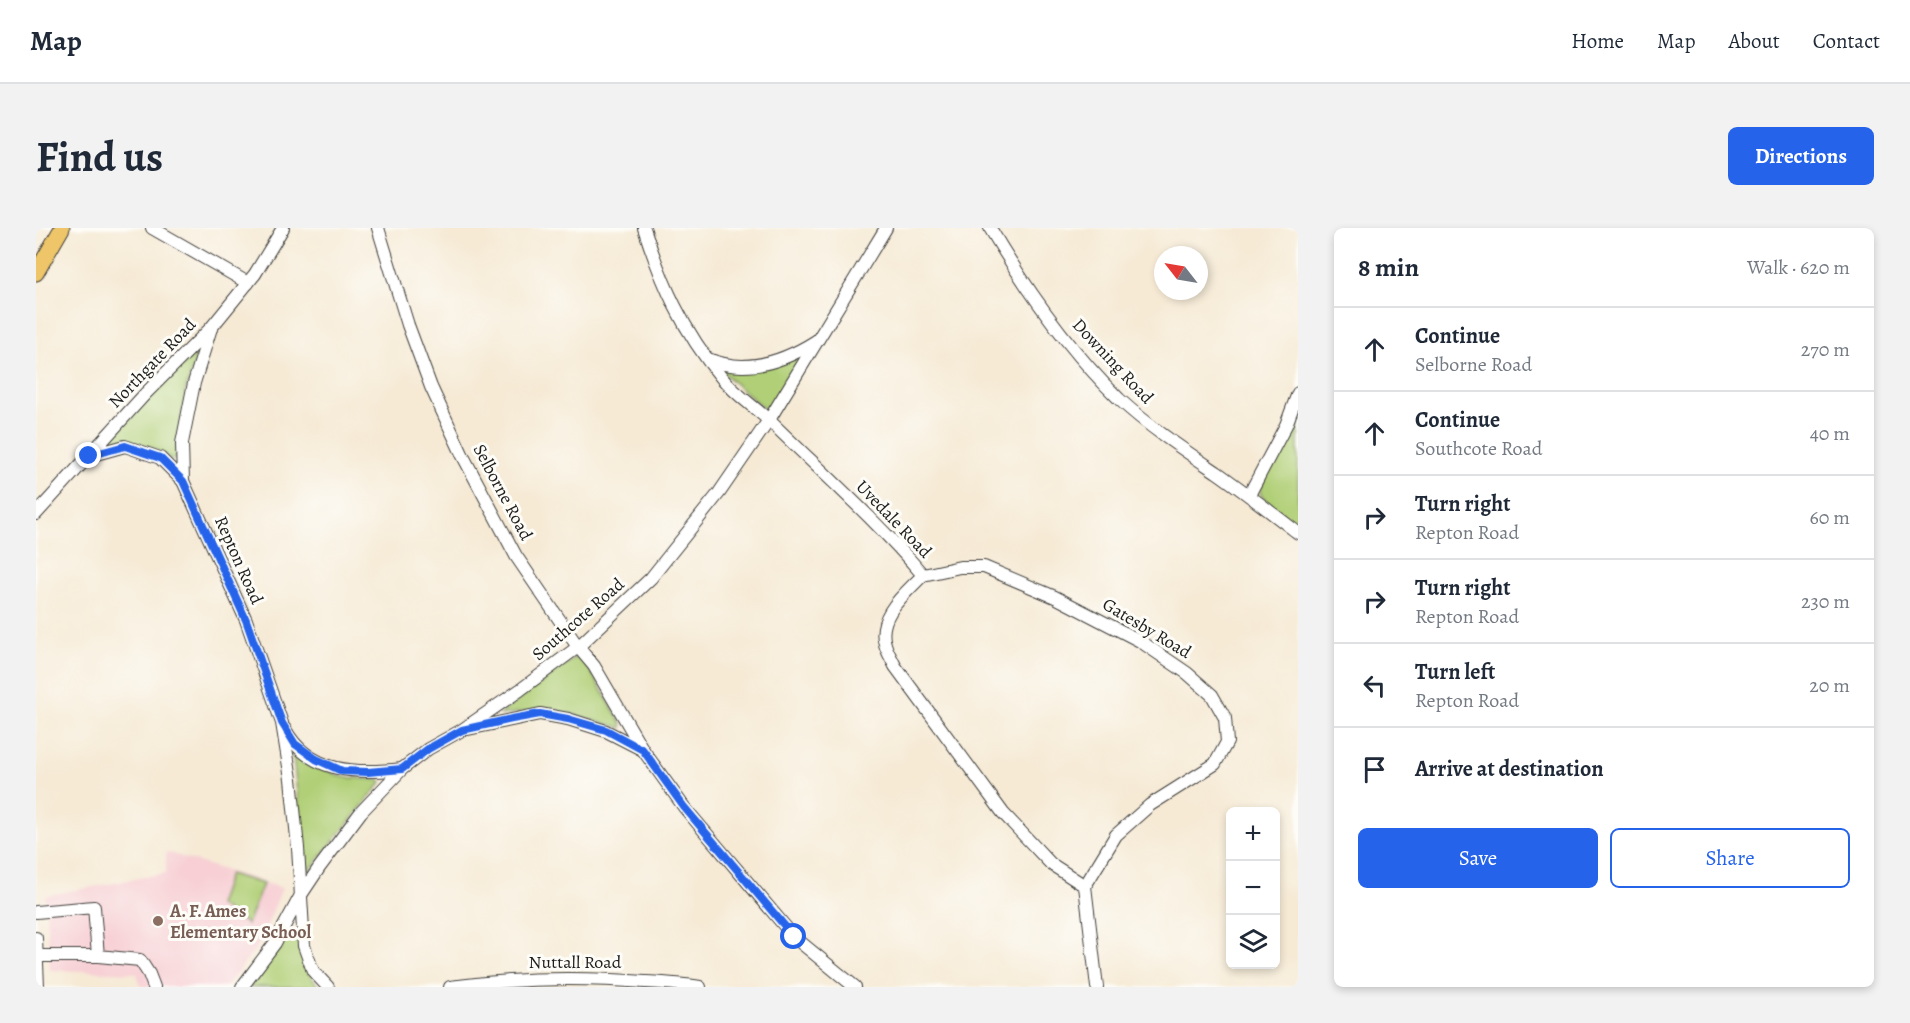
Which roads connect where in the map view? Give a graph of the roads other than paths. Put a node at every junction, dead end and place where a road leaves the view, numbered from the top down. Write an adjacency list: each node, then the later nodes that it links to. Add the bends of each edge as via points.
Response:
1 (62, 228): 8 (main road)
2 (152, 228): 9 (street)
3 (283, 228): 9 (street, Northgate Road)
4 (378, 228): 21 (street, Selborne Road, via 408,326 463,456 516,556)
5 (644, 228): 12 (street, Uvedale Road, via 669,297)
6 (886, 228): 11 (street, Southcote Road)
7 (990, 228): 17 (street, Downing Road, via 1043,310 1119,399)
8 (36, 273)
9 (248, 283): 10 (street, Northgate Road)
10 (211, 328): 15 (street, Northgate Road); 16 (street, Repton Road, via 194,383 182,443)
11 (819, 338): 12 (street, via 789,356 751,367 737,368); 14 (street, Southcote Road)
12 (706, 358): 14 (street, Uvedale Road, via 723,380)
13 (1298, 393): 17 (street, via 1286,425)
14 (769, 420): 20 (street, Uvedale Road, via 891,538); 21 (street, Southcote Road, via 651,578)
15 (89, 456): 16 (street, Repton Road, via 125,446 160,458); 18 (street, Northgate Road)
16 (183, 481): 22 (street, Repton Road, via 246,620)
17 (1249, 495): 19 (street, Downing Road)
18 (36, 514)
19 (1298, 533)
20 (923, 575): 26 (street, Uvedale Road, via 893,606 884,622 884,643 896,666 1003,813 1051,864); 26 (street, Gatesby Road, via 960,567 984,567 1055,597 1140,641 1187,673 1212,695 1225,718 1227,742 1215,764 1149,805 1116,835)
21 (578, 647): 23 (street, Southcote Road); 24 (street, Selborne Road, via 594,666)
22 (282, 723): 25 (street, Repton Road, via 295,744 331,767 368,772); 27 (street, Repton Road)
23 (462, 730): 24 (street, Selborne Road, via 540,714 606,730); 25 (street, Southcote Road)
24 (643, 750): 38 (street, Selborne Road, via 684,807 794,937)
25 (402, 769): 27 (street, Southcote Road, via 361,812)
26 (1085, 886): 39 (street)
27 (301, 895): 34 (street, Southcote Road, via 275,943); 35 (street, via 304,946 313,971)
28 (36, 912): 31 (street, via 94,907)
29 (36, 938): 30 (street)
30 (37, 956): 31 (street); 32 (street)
31 (98, 956): 33 (street, via 140,960)
32 (38, 987)
33 (154, 987)
34 (242, 987)
35 (328, 987)
36 (450, 987): 37 (street, Nuttall Road, via 498,980 565,979)
37 (700, 987)
38 (855, 987)
39 (1097, 987)

